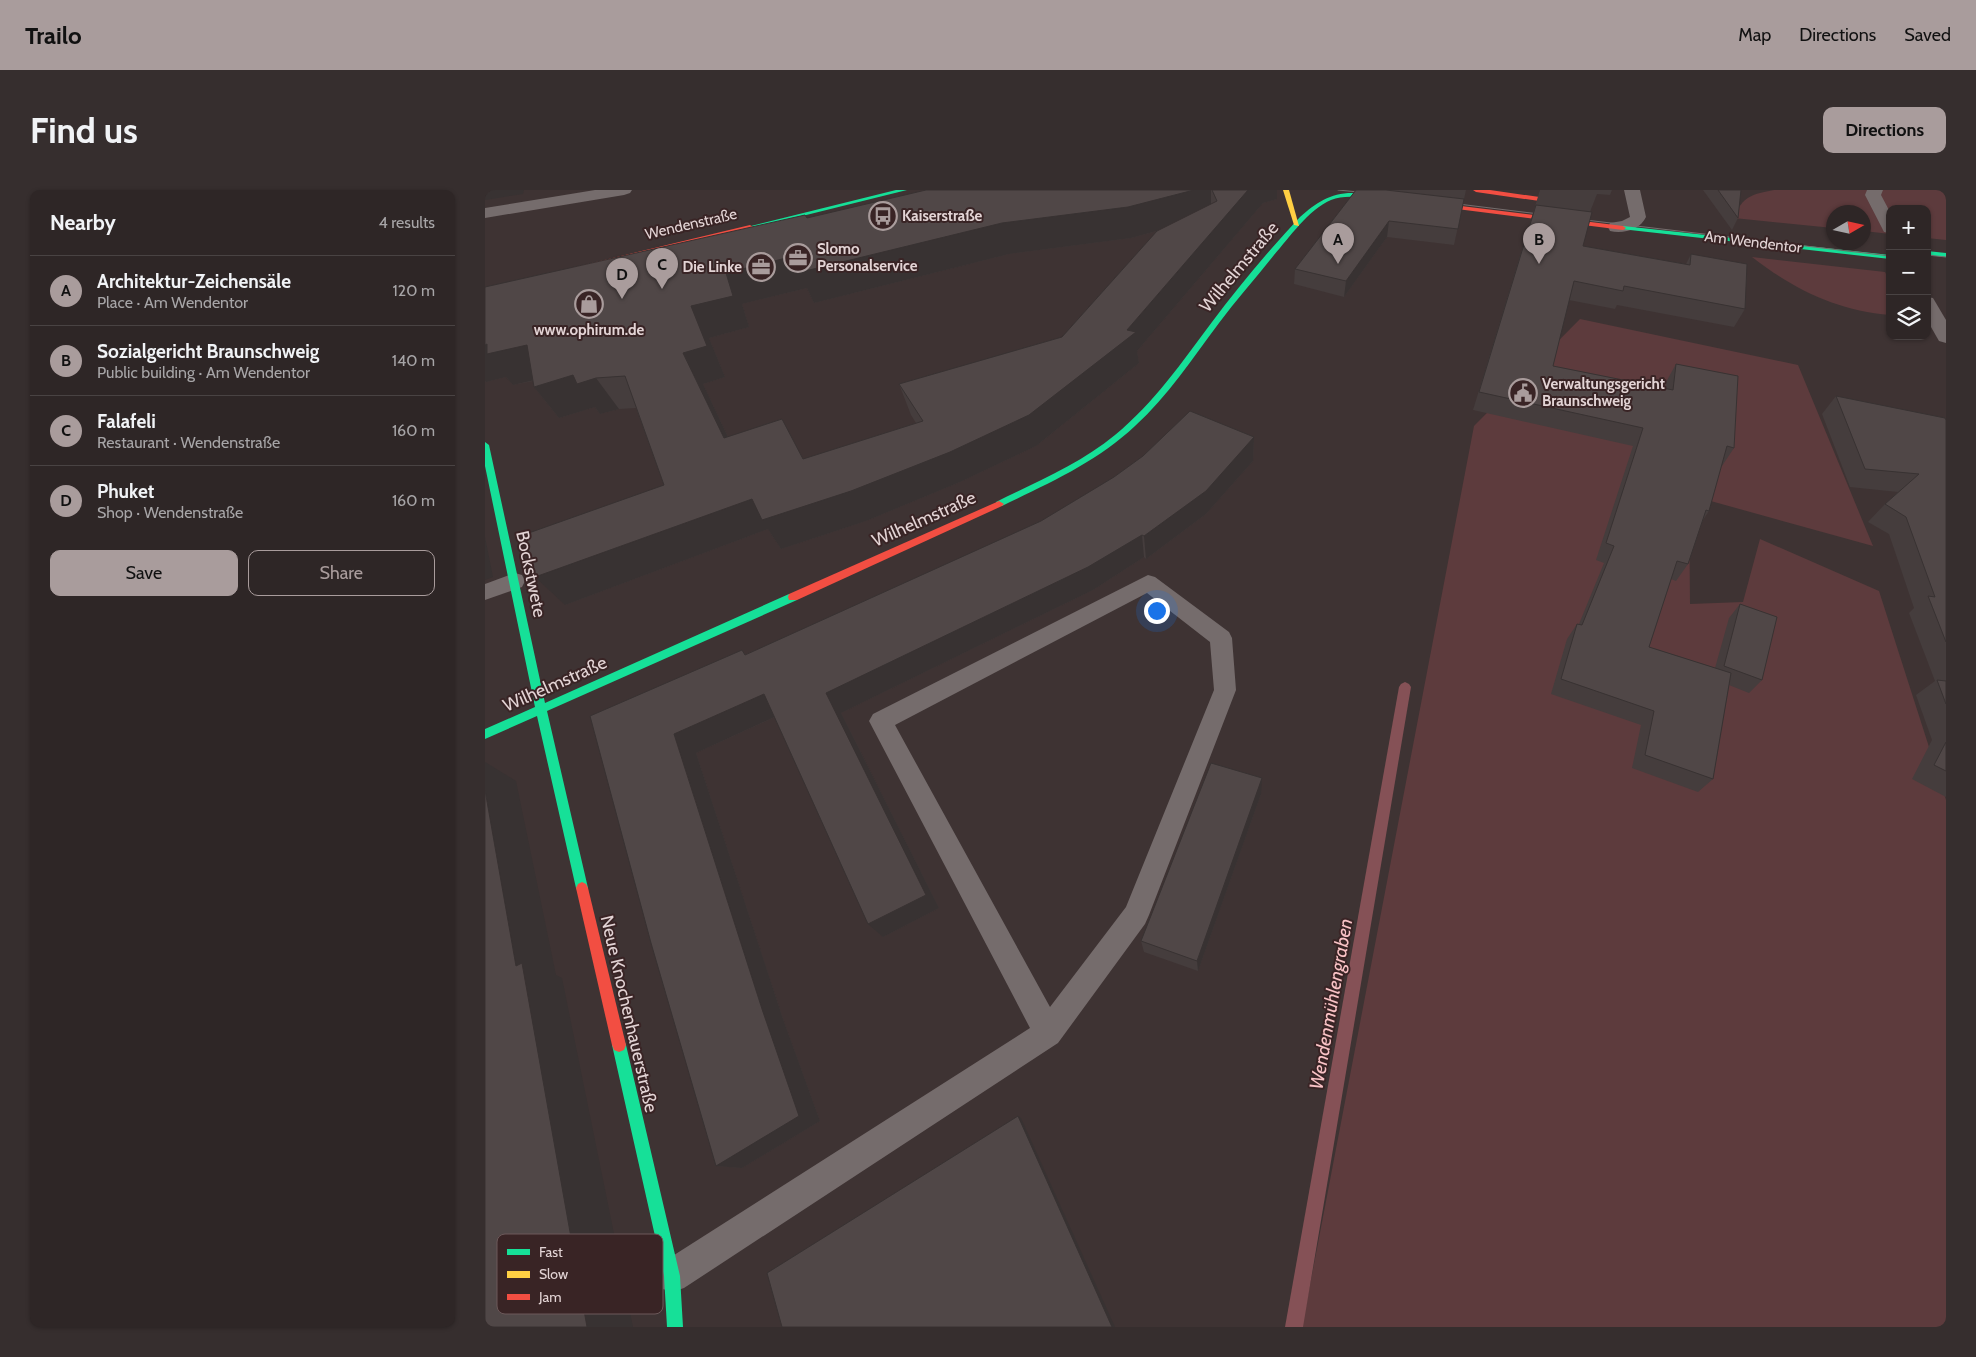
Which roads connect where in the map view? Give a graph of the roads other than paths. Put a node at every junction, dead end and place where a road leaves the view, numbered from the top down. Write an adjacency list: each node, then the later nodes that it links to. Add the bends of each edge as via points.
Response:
1 (624, 190): 8 (street)
2 (904, 190): 19 (main road, Wendenstraße)
3 (1286, 190): 12 (main road)
4 (1476, 190): 7 (main road)
5 (1632, 190): 9 (street)
6 (1875, 190): 11 (street, via 1873,195)
7 (1588, 206)
8 (485, 213)
9 (1638, 218): 10 (street, Am Wendentor, via 1633,224); 13 (main road, Am Wendentor, via 1694,228)
10 (1619, 220): 12 (main road, Am Wendentor, via 1342,195 1325,200); 16 (main road, Am Wendentor)
11 (1886, 220)
12 (1297, 225): 25 (main road, Wilhelmstraße, via 1236,296 1155,402 1131,426 1097,452 981,513)
13 (1886, 249)
14 (1931, 253): 15 (main road)
15 (1946, 255)
16 (1886, 256)
17 (1931, 261): 18 (main road)
18 (1946, 263)
19 (566, 270)
20 (1931, 310): 21 (street)
21 (1946, 338)
22 (485, 445): 23 (main road, Bockstwete)
23 (515, 581): 24 (lane); 25 (main road, Bockstwete)
24 (485, 592)
25 (541, 710): 26 (main road, Wilhelmstraße); 28 (main road, Neue Knochenhauerstraße)
26 (485, 734)
27 (1048, 1033): 27 (lane, via 1136,915 1225,690 1221,638 1149,583 881,721); 30 (lane)
28 (661, 1234)
29 (663, 1241): 30 (main road, Neue Knochenhauerstraße)
30 (671, 1276): 31 (main road, Neue Knochenhauerstraße)
31 (675, 1327)

